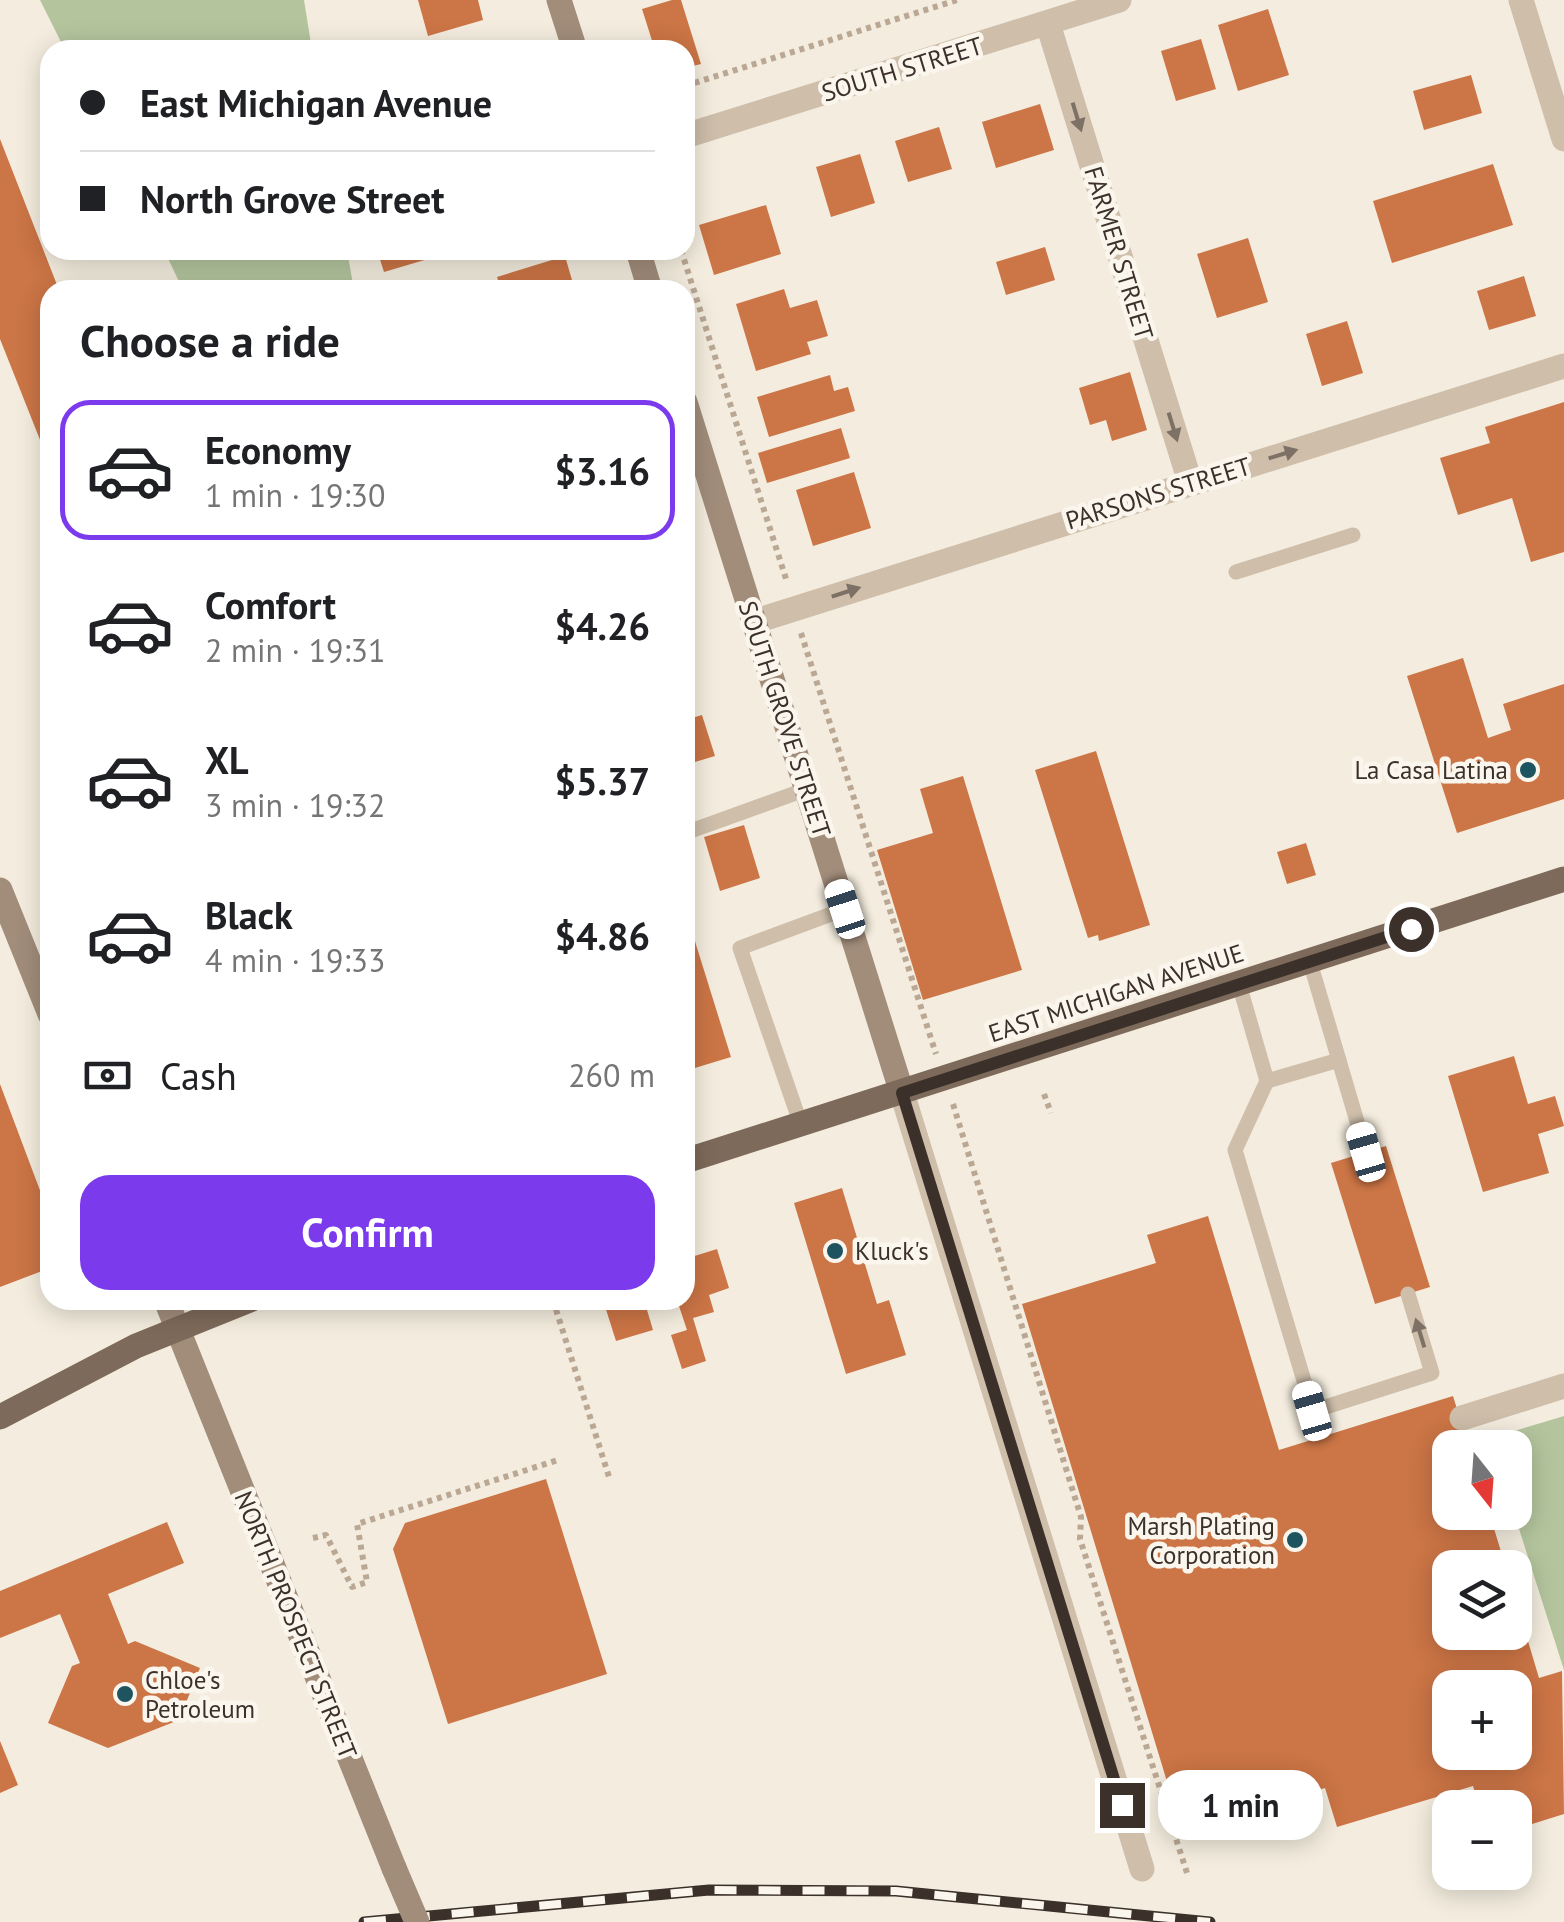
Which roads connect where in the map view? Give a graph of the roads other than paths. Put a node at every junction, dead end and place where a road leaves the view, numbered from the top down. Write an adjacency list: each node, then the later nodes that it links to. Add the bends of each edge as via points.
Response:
1 (559, 0): 5 (street)
2 (1119, 0): 4 (street, SOUTH STREET)
3 (1521, 0): 7 (street)
4 (1048, 24): 6 (street, SOUTH STREET); 10 (street, FARMER STREET, one-way to 10)
5 (572, 40)
6 (695, 133)
7 (1564, 139)
8 (1564, 366): 10 (street, PARSONS STREET, one-way to 8)
9 (695, 434): 13 (street, SOUTH GROVE STREET)
10 (1190, 482): 13 (street, PARSONS STREET, one-way to 10)
11 (1353, 536): 12 (lane)
12 (1236, 572)
13 (754, 622): 14 (street, SOUTH GROVE STREET)
14 (807, 790): 15 (lane); 18 (street, SOUTH GROVE STREET)
15 (695, 829)
16 (1564, 879): 19 (main road, EAST MICHIGAN AVENUE)
17 (0, 890): 21 (street)
18 (845, 909): 24 (street, SOUTH GROVE STREET); 25 (lane, via 740,948)
19 (1310, 962): 20 (main road, EAST MICHIGAN AVENUE); 22 (lane)
20 (1239, 984): 23 (lane); 24 (main road, EAST MICHIGAN AVENUE)
21 (40, 989)
22 (1339, 1060): 23 (lane); 26 (lane)
23 (1268, 1081): 28 (lane, one-way to 28, via 1235,1150 1312,1411 1432,1372)
24 (902, 1093): 25 (main road, EAST MICHIGAN AVENUE); 35 (street)
25 (801, 1125): 27 (main road, EAST MICHIGAN AVENUE)
26 (1366, 1152)
27 (695, 1158)
28 (1408, 1294)
29 (170, 1310): 31 (street, NORTH PROSPECT STREET)
30 (224, 1310): 31 (main road)
31 (176, 1328): 33 (main road); 36 (street, NORTH PROSPECT STREET, bridge)
32 (1564, 1386): 34 (street)
33 (0, 1417)
34 (1462, 1418)
35 (1142, 1869)
36 (417, 1922)

